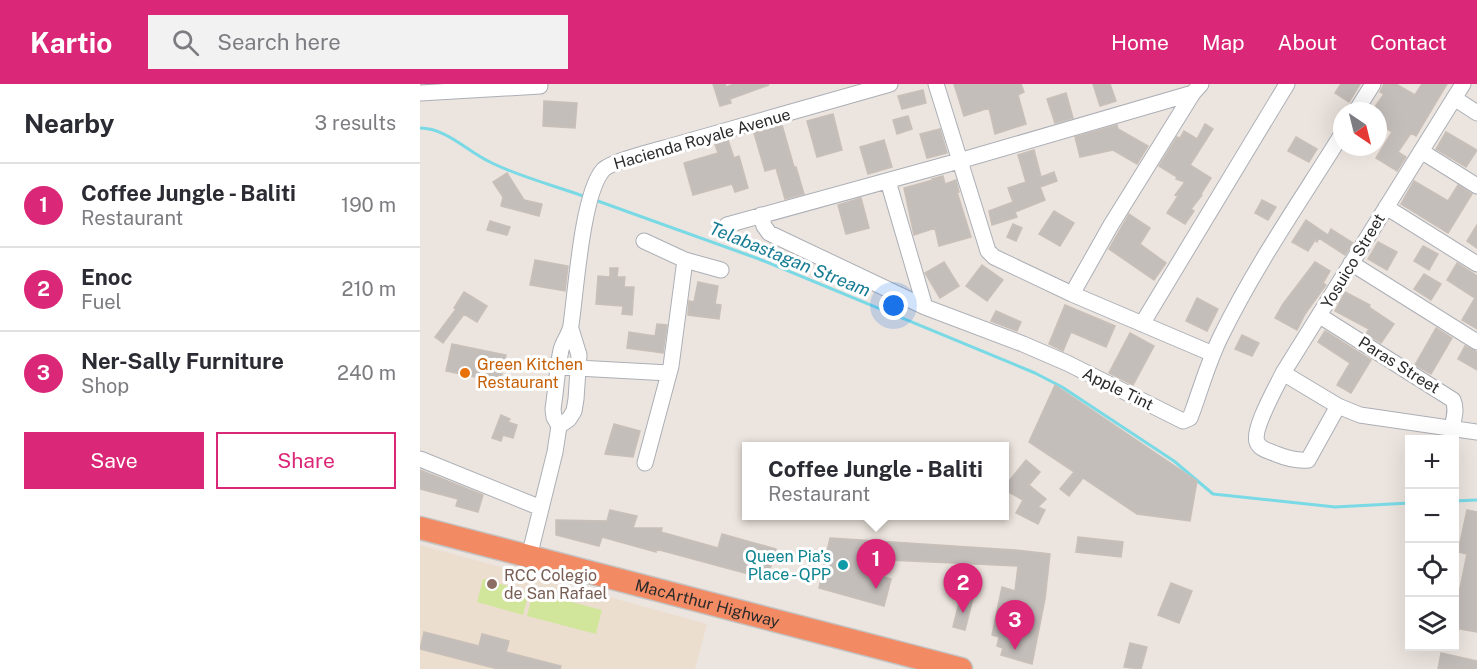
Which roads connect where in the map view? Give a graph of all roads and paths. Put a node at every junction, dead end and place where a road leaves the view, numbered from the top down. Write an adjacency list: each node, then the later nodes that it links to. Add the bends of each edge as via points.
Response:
1 (890, 84): 31 (street, Hacienda Royale Avenue, via 608,166 596,182 589,206)
2 (936, 84): 16 (street)
3 (1287, 84): 30 (street)
4 (1373, 84): 10 (street)
5 (1463, 84): 9 (street, Yosuico Street)
6 (540, 86): 8 (street)
7 (1197, 88): 11 (street); 13 (street)
8 (420, 93)
9 (1454, 98): 12 (street); 15 (street, Yosuico Street)
10 (1362, 102)
11 (1155, 103): 13 (street); 16 (street)
12 (1477, 113)
13 (1175, 123): 27 (street)
14 (1333, 149): 33 (street, Apple Tint, via 1255,275)
15 (1421, 151): 18 (street); 19 (street, Yosuico Street)
16 (959, 161): 17 (street); 27 (street, via 988,251)
17 (888, 181): 20 (street); 28 (street)
18 (1477, 186)
19 (1386, 207): 24 (street, Yosuico Street); 25 (street)
20 (761, 215): 21 (street); 28 (street, Apple Tint, via 769,233)
21 (726, 225)
22 (644, 241): 23 (street)
23 (685, 260): 26 (street); 36 (street)
24 (1351, 263): 29 (street, Yosuico Street); 32 (street)
25 (1477, 264)
26 (721, 270)
27 (1072, 294): 30 (street)
28 (925, 307): 33 (street, Apple Tint, via 1047,355 1183,421 1190,418)
29 (1320, 316): 37 (street, Yosuico Street); 40 (street, Paras Street, via 1452,400)
30 (1142, 324): 33 (street)
31 (571, 329): 34 (street, Hacienda Royale Avenue, via 564,340); 35 (street, Hacienda Royale Avenue, via 579,354)
32 (1477, 342)
33 (1213, 354)
34 (559, 367): 35 (street); 39 (street, Hacienda Royale Avenue, via 553,409)
35 (578, 369): 36 (street); 39 (street, Hacienda Royale Avenue, via 574,411)
36 (669, 373): 43 (street)
37 (1283, 373): 38 (street); 38 (street, Yosuico Street, via 1261,419 1256,439 1261,448 1308,460)
38 (1338, 406): 40 (street, via 1360,415)
39 (559, 426): 44 (street, Hacienda Royale Avenue)
40 (1452, 428): 41 (street)
41 (1477, 432)
42 (420, 459): 44 (street)
43 (645, 463)
44 (541, 508): 46 (street, Hacienda Royale Avenue)
45 (420, 528): 46 (highway, MacArthur Highway)
46 (529, 557): 47 (highway, MacArthur Highway)
47 (961, 669)

